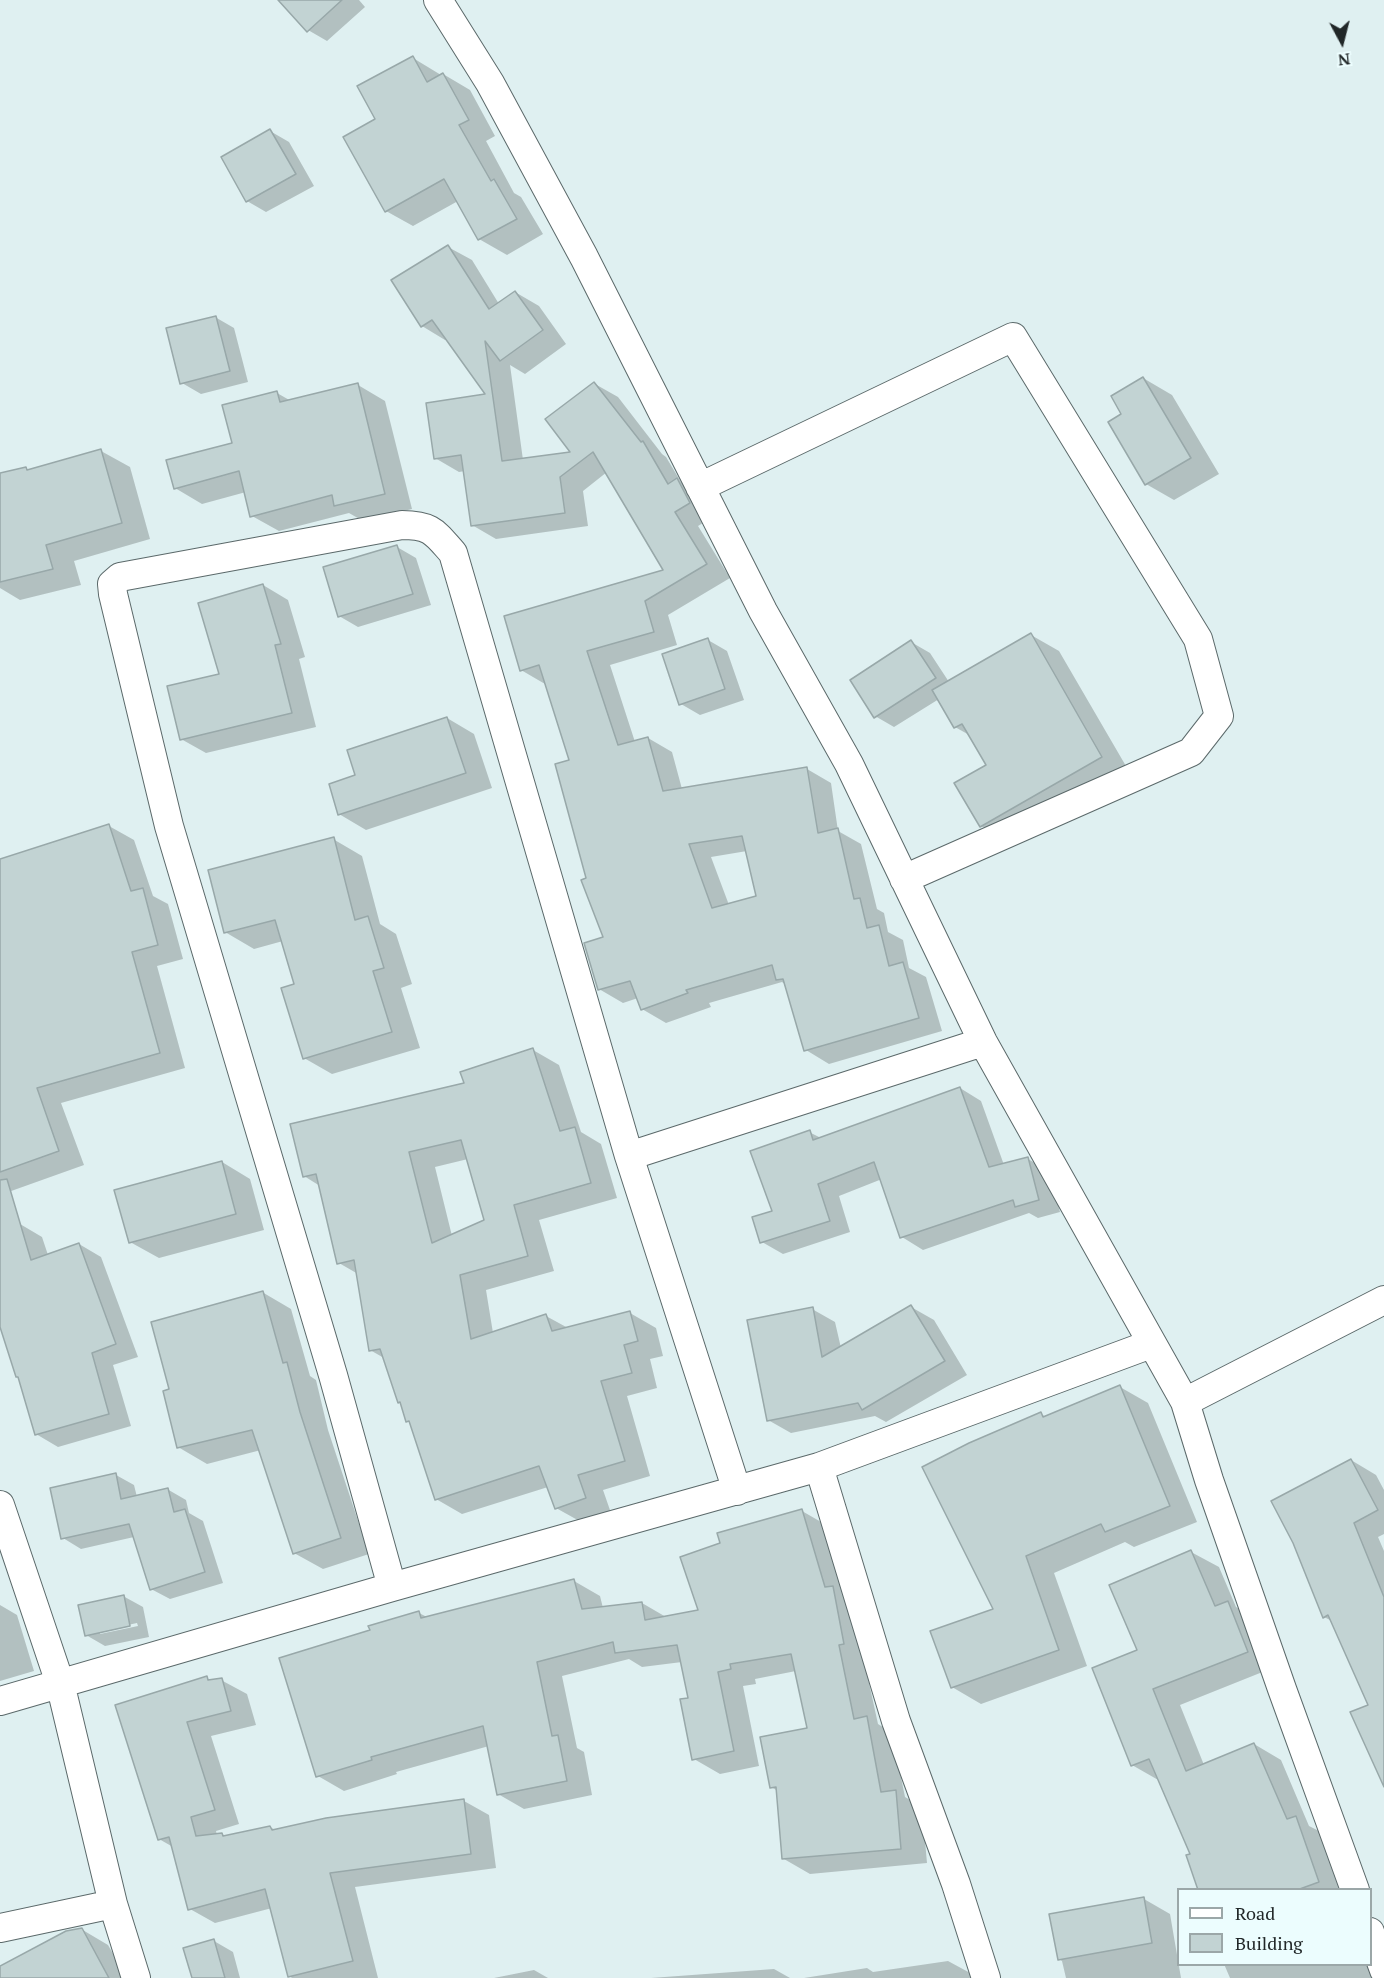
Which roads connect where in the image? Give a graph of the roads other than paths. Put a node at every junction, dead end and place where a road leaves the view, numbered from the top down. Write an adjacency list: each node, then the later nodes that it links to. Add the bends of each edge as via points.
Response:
1 (438, 0): 2 (street, via 490,83 584,257)
2 (700, 487): 3 (street, via 763,611 849,764); 3 (street, via 1013,337 1198,639 1219,716 1191,752)
3 (904, 879): 4 (street)
4 (982, 1042): 5 (street); 7 (street)
5 (628, 1156): 10 (street); 12 (street, via 453,553 440,538 416,525 402,525 120,578 112,584 169,826)
6 (1384, 1300): 8 (street)
7 (1151, 1344): 8 (street); 9 (street)
8 (1185, 1402): 15 (street)
9 (819, 1467): 10 (street); 21 (street, via 896,1721)
10 (737, 1491): 12 (street)
11 (0, 1505): 13 (street)
12 (392, 1587): 13 (street)
13 (60, 1683): 14 (street); 16 (street)
14 (0, 1701)
15 (1354, 1888)
16 (113, 1904): 17 (street); 20 (street)
17 (0, 1928)
18 (1372, 1935): 19 (street)
19 (1384, 1970)
20 (136, 1978)
21 (986, 1978)

